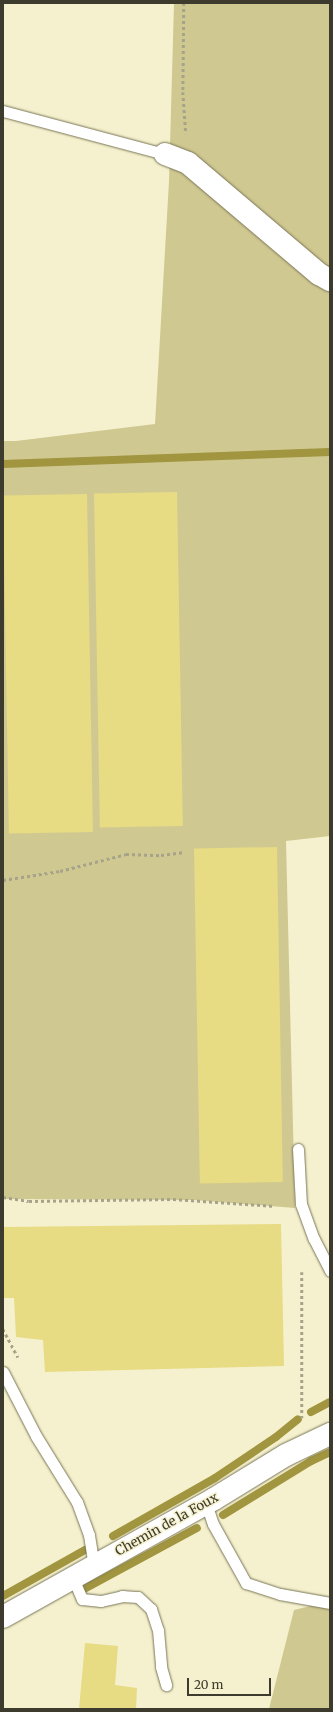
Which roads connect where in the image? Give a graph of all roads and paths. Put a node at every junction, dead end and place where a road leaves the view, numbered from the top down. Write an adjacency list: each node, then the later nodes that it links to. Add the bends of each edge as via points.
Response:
1 (184, 3): 4 (path, via 183,92)
2 (3, 111): 3 (lane)
3 (164, 154): 4 (street)
4 (188, 163): 5 (street, via 319,274)
5 (330, 280)
6 (185, 852): 7 (path, via 161,855 126,854 60,871)
7 (3, 880)
8 (298, 1149): 11 (lane, via 300,1204)
9 (3, 1197): 10 (path, via 29,1201 173,1199)
10 (275, 1206)
11 (330, 1271)
12 (302, 1272): 15 (path, via 302,1417)
13 (3, 1372): 17 (lane, via 36,1436 77,1502 89,1535)
14 (330, 1434): 15 (street, Chemin de la Foux)
15 (310, 1444): 16 (street, Chemin de la Foux, via 286,1455)
16 (206, 1503): 17 (street, Chemin de la Foux); 19 (lane, via 213,1524 246,1583 280,1594)
17 (94, 1566): 18 (street, Chemin de la Foux)
18 (73, 1578): 20 (street, Chemin de la Foux); 21 (lane, via 82,1599 101,1601 122,1596 138,1597 151,1609 158,1630 161,1667)
19 (330, 1603)
20 (3, 1617)
21 (166, 1685)

